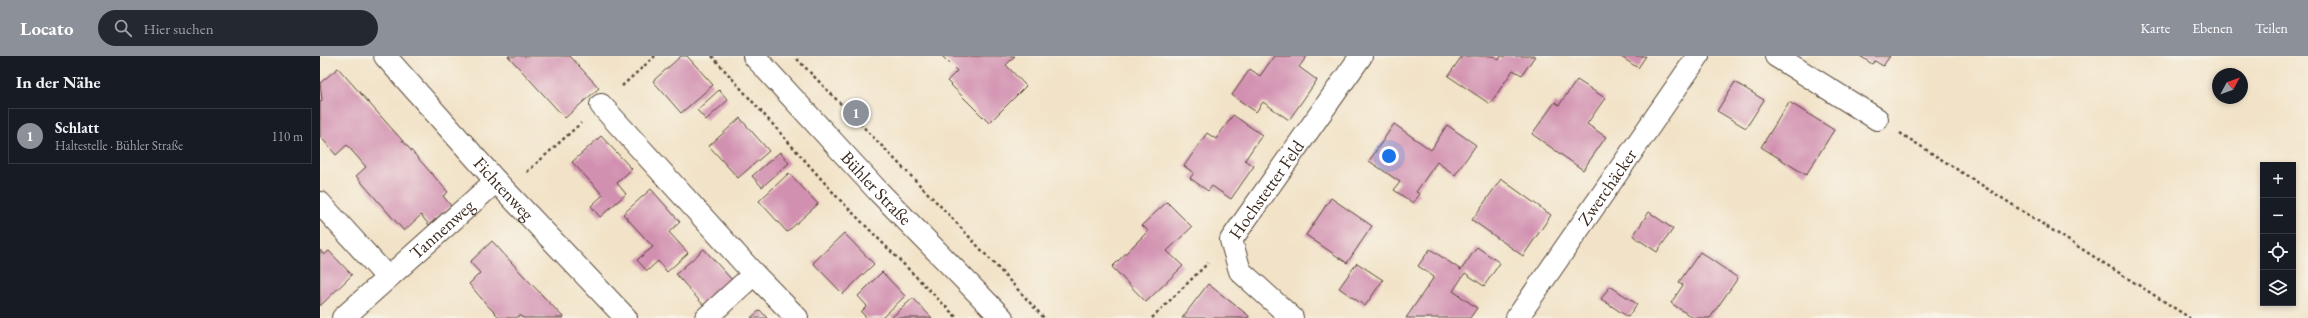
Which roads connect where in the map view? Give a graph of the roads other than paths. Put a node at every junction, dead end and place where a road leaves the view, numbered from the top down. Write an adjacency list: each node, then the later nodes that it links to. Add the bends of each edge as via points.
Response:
1 (385, 56): 8 (street, Fichtenweg)
2 (754, 56): 16 (street, Bühler Straße, via 888,201)
3 (1361, 56): 17 (street, Hochstetter Feld, via 1231,240 1240,271)
4 (1698, 56): 18 (street, Zwerchäcker)
5 (1776, 56): 7 (street)
6 (601, 105): 10 (street)
7 (1878, 119)
8 (496, 181): 11 (street, Tannenweg); 13 (street, Fichtenweg)
9 (320, 203): 11 (street)
10 (754, 274): 14 (street); 15 (street)
11 (387, 277): 12 (street, Tannenweg)
12 (343, 318)
13 (626, 318)
14 (706, 318)
15 (797, 318)
16 (1002, 318)
17 (1292, 318)
18 (1517, 318)

